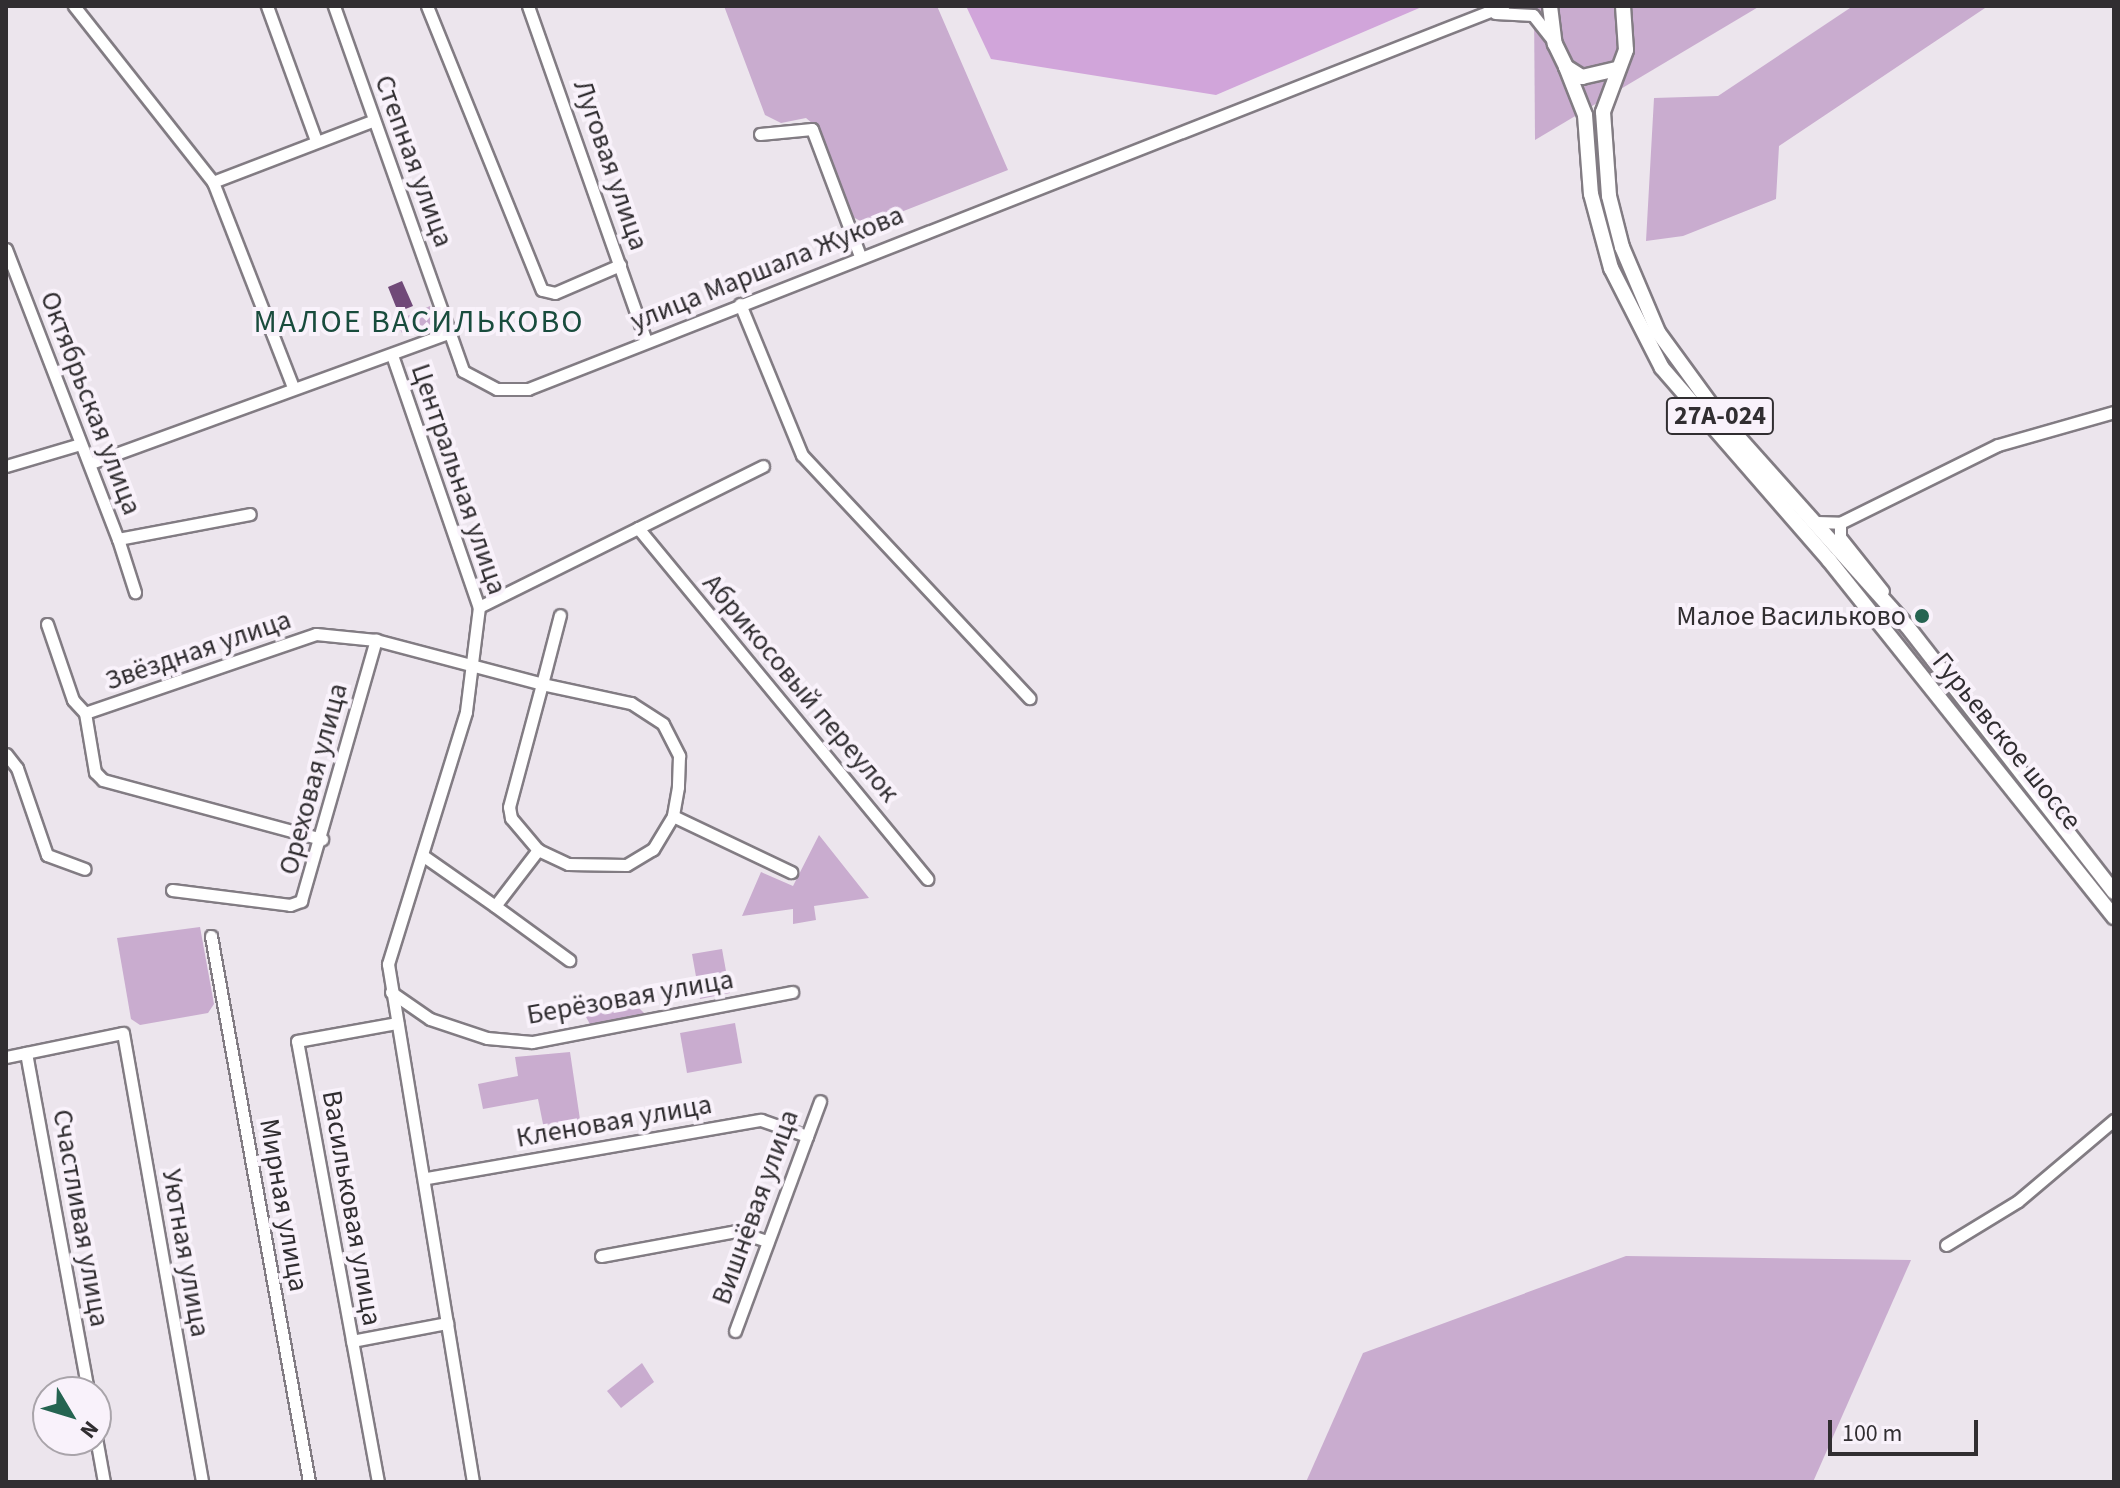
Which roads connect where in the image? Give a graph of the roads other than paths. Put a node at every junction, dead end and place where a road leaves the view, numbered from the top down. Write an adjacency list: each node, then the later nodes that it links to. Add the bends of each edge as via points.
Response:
1 (74, 6): 16 (street)
2 (267, 6): 15 (street)
3 (334, 6): 13 (street, Степная улица)
4 (427, 6): 19 (street, via 542,290 555,293)
5 (528, 6): 19 (street, Луговая улица)
6 (1503, 6): 9 (street, улица Маршала Жукова)
7 (1550, 6): 10 (main road, 27А-024)
8 (1623, 6): 12 (main road, 27А-024, via 1626,50)
9 (1486, 13): 10 (street, улица Маршала Жукова, via 1533,15); 18 (street, улица Маршала Жукова)
10 (1555, 44): 11 (main road, 27А-024)
11 (1566, 67): 12 (main road, via 1582,77); 56 (main road, Гурьевское шоссе / 27А-024, via 1585,115 1591,194 1611,268 1662,368 1829,560)
12 (1616, 69): 31 (main road, Гурьевское шоссе / 27А-024, via 1603,112 1609,196 1641,297 1691,382)
13 (372, 121): 15 (street); 21 (street, Степная улица)
14 (760, 134): 18 (street, via 812,129)
15 (315, 138): 16 (street)
16 (213, 182): 24 (street)
17 (6, 249): 26 (street, Октябрьская улица)
18 (860, 256): 20 (street, улица Маршала Жукова)
19 (620, 265): 22 (street, Луговая улица)
20 (740, 304): 22 (street, улица Маршала Жукова); 43 (street, via 802,455)
21 (451, 332): 22 (street, улица Маршала Жукова, via 463,371 497,389 528,389); 23 (street)
22 (646, 341)
23 (392, 355): 24 (street); 37 (street, Центральная улица)
24 (293, 387): 27 (street)
25 (2114, 412): 32 (street, via 1998,445)
26 (77, 445): 27 (street, Октябрьская улица); 28 (street)
27 (91, 463): 34 (street, Октябрьская улица)
28 (6, 466)
29 (763, 466): 33 (street)
30 (250, 514): 34 (street, Октябрьская улица)
31 (1817, 522): 32 (street); 36 (main road, Гурьевское шоссе / 27А-024)
32 (1840, 523): 36 (street, via 1840,537)
33 (638, 528): 37 (street); 52 (street, Абрикосовый переулок)
34 (118, 539): 35 (street)
35 (135, 592)
36 (1886, 602): 54 (main road, Гурьевское шоссе / 27А-024)
37 (479, 607): 41 (street, Центральная улица)
38 (560, 615): 42 (street)
39 (47, 624): 44 (street, Звёздная улица, via 73,700)
40 (376, 640): 41 (street); 44 (street, Звёздная улица, via 316,634); 47 (street, Ореховая улица)
41 (475, 666): 42 (street); 49 (street, Центральная улица)
42 (542, 684): 46 (street, via 631,703 663,724 679,756); 48 (street, via 509,807)
43 (1029, 698)
44 (85, 713): 47 (street, via 95,772 103,780)
45 (6, 754): 50 (street, via 17,768 47,855)
46 (673, 816): 48 (street, via 653,849 626,865 568,864); 51 (street)
47 (322, 839): 53 (street, Ореховая улица, via 308,891 290,905)
48 (538, 850): 55 (street)
49 (425, 857): 55 (street); 59 (street, Центральная улица, via 388,964)
50 (85, 869)
51 (791, 872)
52 (927, 879)
53 (172, 890)
54 (2114, 892)
55 (495, 906): 58 (street)
56 (2114, 917)
57 (211, 936): 78 (street, Мирная улица)
58 (569, 960)
59 (391, 992): 60 (street, Берёзовая улица, via 430,1019 487,1038 532,1042); 61 (street, Центральная улица)
60 (792, 992)
61 (397, 1023): 67 (street, Центральная улица); 73 (street, Васильковая улица, via 297,1041)
62 (26, 1053): 63 (street); 74 (street, Счастливая улица); 77 (street, Уютная улица, via 123,1033)
63 (6, 1057)
64 (820, 1101): 66 (street, Вишнёвая улица)
65 (2114, 1120): 69 (street, via 2018,1201)
66 (807, 1136): 67 (street, Кленовая улица, via 761,1120); 68 (street, Вишнёвая улица)
67 (427, 1178): 71 (street, Центральная улица)
68 (766, 1241): 70 (street, via 736,1231); 72 (street, Вишнёвая улица)
69 (1946, 1245)
70 (601, 1256)
71 (447, 1323): 73 (street); 80 (street, Центральная улица)
72 (735, 1331)
73 (352, 1341): 79 (street, Васильковая улица)
74 (85, 1376)
75 (99, 1456): 76 (street)
76 (104, 1482)
77 (202, 1482)
78 (309, 1482)
79 (378, 1482)
80 (473, 1482)

